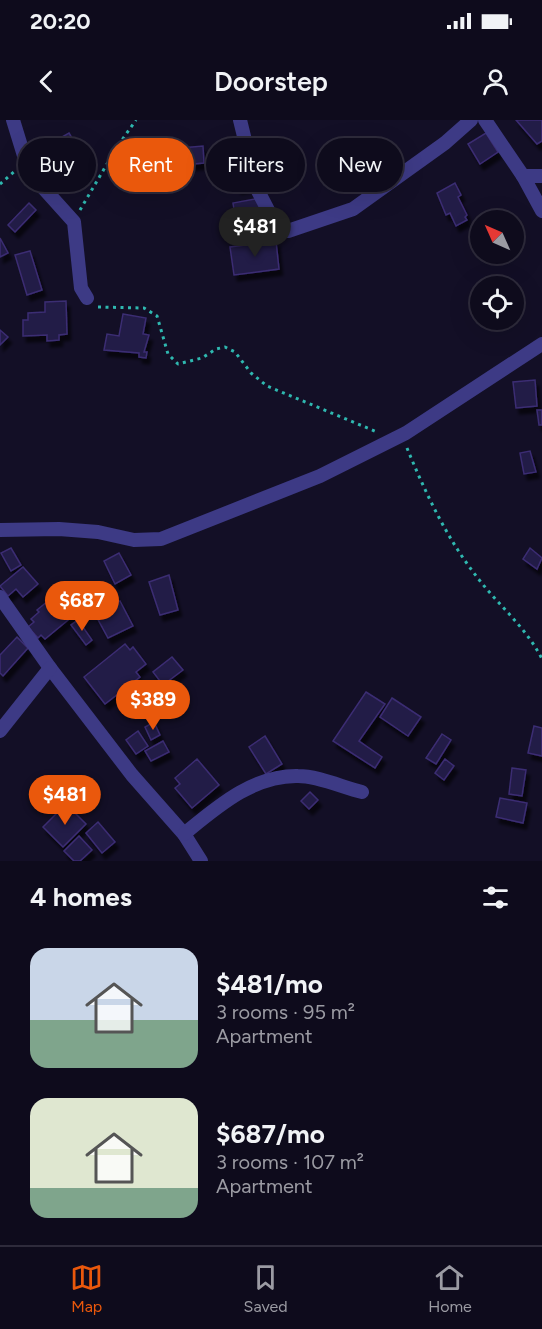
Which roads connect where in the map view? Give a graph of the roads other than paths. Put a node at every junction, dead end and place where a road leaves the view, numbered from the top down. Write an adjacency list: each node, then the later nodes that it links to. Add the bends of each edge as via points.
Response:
1 (14, 120): 8 (street, via 29,172 74,222 81,288)
2 (240, 120): 3 (street, via 257,189 269,212 288,231 353,209)
3 (471, 120)
4 (485, 120): 5 (street)
5 (523, 176): 6 (street); 7 (street)
6 (542, 176)
7 (542, 211)
8 (87, 298)
9 (542, 344): 10 (street, via 440,413 397,437 320,476 161,539 134,540 98,532)
10 (0, 530)
11 (0, 597): 12 (street)
12 (50, 668): 13 (street); 15 (street, via 132,775)
13 (0, 731)
14 (362, 792): 15 (street, via 301,776 278,777 234,794)
15 (184, 834): 16 (street)
16 (201, 861)

